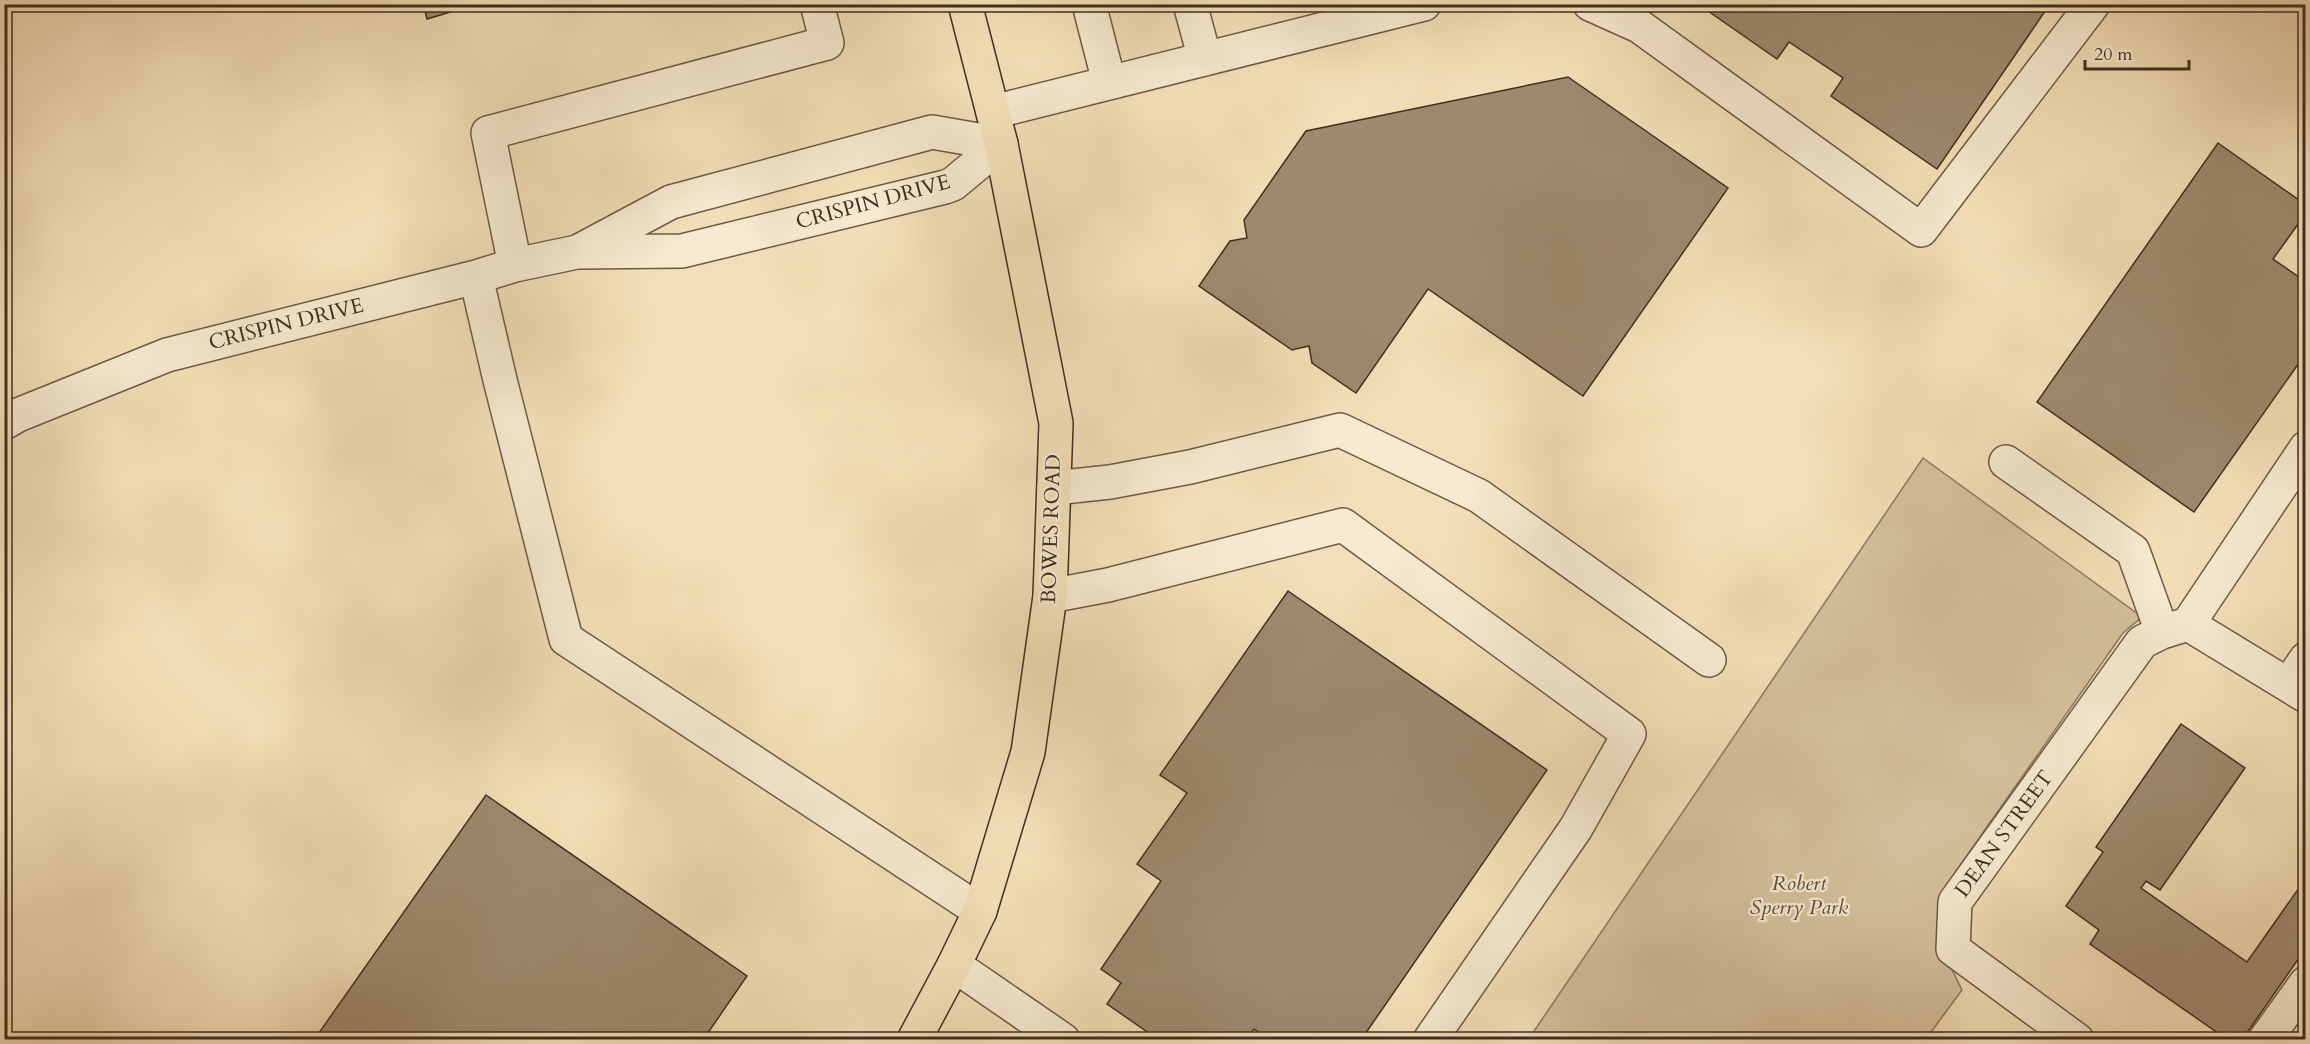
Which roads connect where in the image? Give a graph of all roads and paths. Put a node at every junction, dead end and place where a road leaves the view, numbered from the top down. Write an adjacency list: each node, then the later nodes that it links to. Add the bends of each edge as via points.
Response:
1 (817, 4): 14 (street, via 827,43 488,133)
2 (965, 4): 11 (main road, BOWES ROAD)
3 (1089, 4): 10 (street)
4 (1190, 4): 9 (street)
5 (1424, 4): 9 (street)
6 (1590, 4): 8 (street)
7 (2093, 4): 8 (street, via 1921,230 1639,26)
8 (1627, 11)
9 (1205, 59): 10 (street)
10 (1109, 82): 11 (street)
11 (993, 112): 12 (main road, BOWES ROAD)
12 (1001, 144): 13 (street, CRISPIN DRIVE, via 945,187 682,251); 13 (street, CRISPIN DRIVE, via 932,132 671,202); 19 (main road, BOWES ROAD, via 1056,423)
13 (577, 252): 14 (street, CRISPIN DRIVE)
14 (515, 265): 15 (street, CRISPIN DRIVE)
15 (476, 277): 16 (street, CRISPIN DRIVE, via 167,355); 24 (street, via 566,639)
16 (4, 423)
17 (2306, 448): 21 (street)
18 (2006, 462): 21 (street, via 2133,551)
19 (1054, 488): 20 (main road, BOWES ROAD); 22 (street, via 1190,467 1340,430 1479,496)
20 (1050, 596): 24 (main road, BOWES ROAD, via 1028,752); 29 (street, via 1343,525 1629,734 1576,828)
21 (2175, 628): 23 (street); 30 (street, DEAN STREET, via 2142,642 1954,902 1953,949)
22 (1709, 660)
23 (2300, 680)
24 (980, 911): 25 (main road, BOWES ROAD)
25 (954, 965): 27 (main road, BOWES ROAD); 28 (street)
26 (2306, 983): 31 (street)
27 (915, 1040)
28 (1063, 1040)
29 (1430, 1040)
30 (2077, 1040)
31 (2265, 1040)

